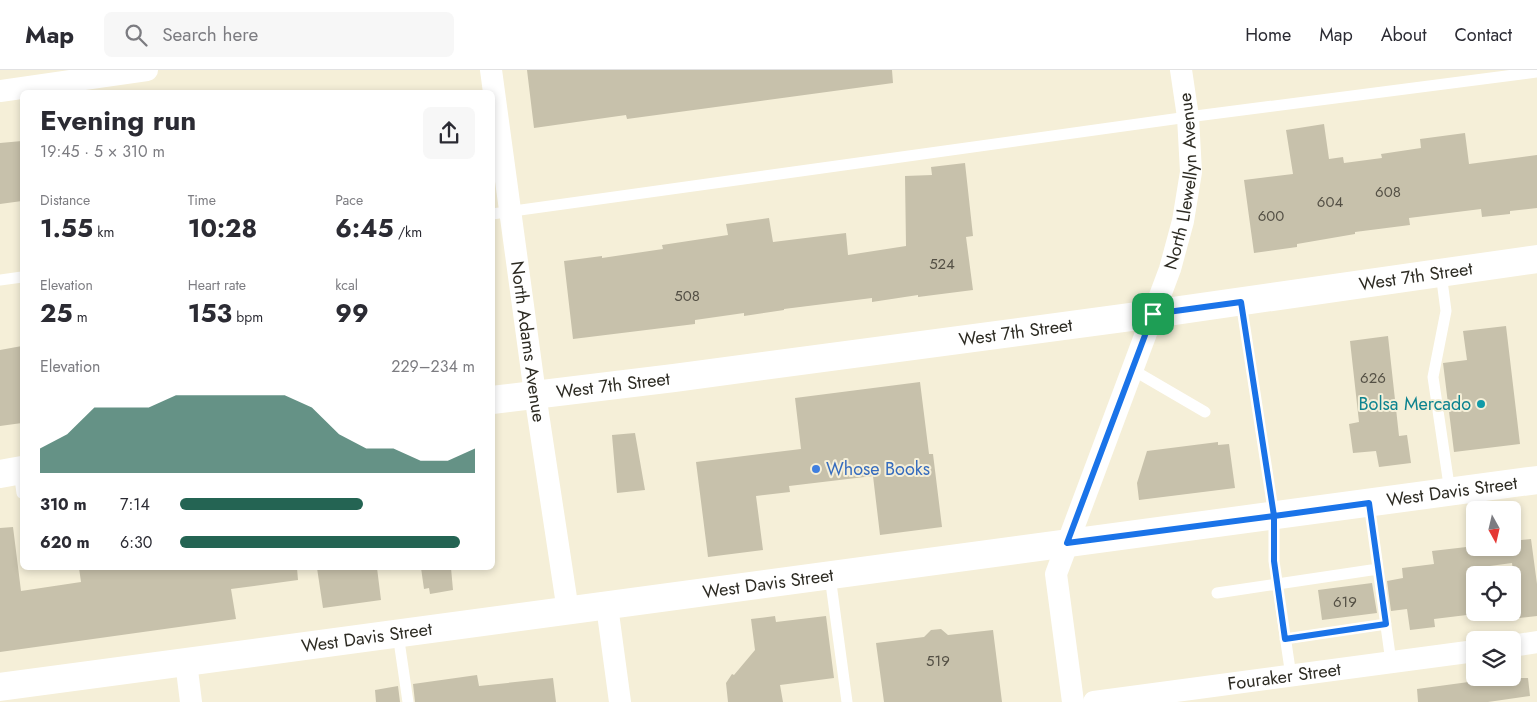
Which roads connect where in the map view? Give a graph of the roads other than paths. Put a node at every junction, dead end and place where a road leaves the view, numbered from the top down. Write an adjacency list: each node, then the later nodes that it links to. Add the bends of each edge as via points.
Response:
1 (147, 70): 5 (street)
2 (491, 70): 6 (street, North Adams Avenue)
3 (1181, 70): 8 (street, North Llewellyn Avenue)
4 (1537, 72): 8 (lane)
5 (42, 77): 7 (street)
6 (493, 90)
7 (0, 91)
8 (1188, 117): 10 (lane); 16 (street, North Llewellyn Avenue, via 1191,172 1183,221)
9 (495, 122): 10 (street, North Adams Avenue)
10 (502, 213): 18 (street, North Adams Avenue)
11 (1537, 259): 12 (main road, West 7th Street)
12 (1441, 273): 15 (main road, West 7th Street); 22 (lane, via 1446,311 1432,377)
13 (20, 277): 14 (lane)
14 (0, 280)
15 (1241, 302): 16 (main road, West 7th Street); 24 (lane)
16 (1153, 314): 17 (street, North Llewellyn Avenue); 18 (main road, West 7th Street)
17 (1133, 370): 20 (lane); 25 (street, North Llewellyn Avenue)
18 (536, 394): 19 (main road, West 7th Street); 35 (street, North Adams Avenue)
19 (495, 400)
20 (1206, 412)
21 (1537, 480): 22 (main road, West Davis Street)
22 (1450, 492): 23 (main road, West Davis Street)
23 (1369, 503): 24 (main road, West Davis Street); 26 (lane)
24 (1274, 516): 25 (main road, West Davis Street); 30 (lane, via 1274,561)
25 (1067, 543): 29 (main road, West Davis Street); 56 (street, North Llewellyn Avenue, via 1056,574)
26 (1378, 569): 27 (lane); 39 (lane)
27 (1355, 573): 28 (lane); 31 (lane)
28 (1339, 575): 30 (lane, via 1324,583); 32 (lane)
29 (830, 576): 34 (main road, West Davis Street); 55 (lane)
30 (1278, 584): 33 (lane); 44 (lane)
31 (1357, 585)
32 (1341, 587)
33 (1217, 593)
34 (606, 606): 35 (main road, West Davis Street); 54 (street)
35 (568, 611): 43 (main road, West Davis Street)
36 (1361, 615): 40 (lane)
37 (1346, 617): 41 (lane)
38 (1329, 619): 42 (lane)
39 (1386, 624): 40 (lane); 49 (lane)
40 (1363, 627): 41 (lane)
41 (1348, 630): 42 (lane)
42 (1330, 632): 44 (lane)
43 (398, 634): 48 (main road, West Davis Street); 53 (lane)
44 (1285, 639): 50 (lane)
45 (1537, 642): 46 (street)
46 (1521, 645)
47 (1466, 652): 49 (street, Fouraker Street)
48 (186, 662): 51 (main road, West Davis Street); 52 (street)
49 (1391, 662): 50 (street, Fouraker Street)
50 (1290, 676): 57 (street, Fouraker Street)
51 (0, 687)
52 (191, 702)
53 (408, 702)
54 (620, 702)
55 (847, 702)
56 (1073, 702)
57 (1094, 702)

